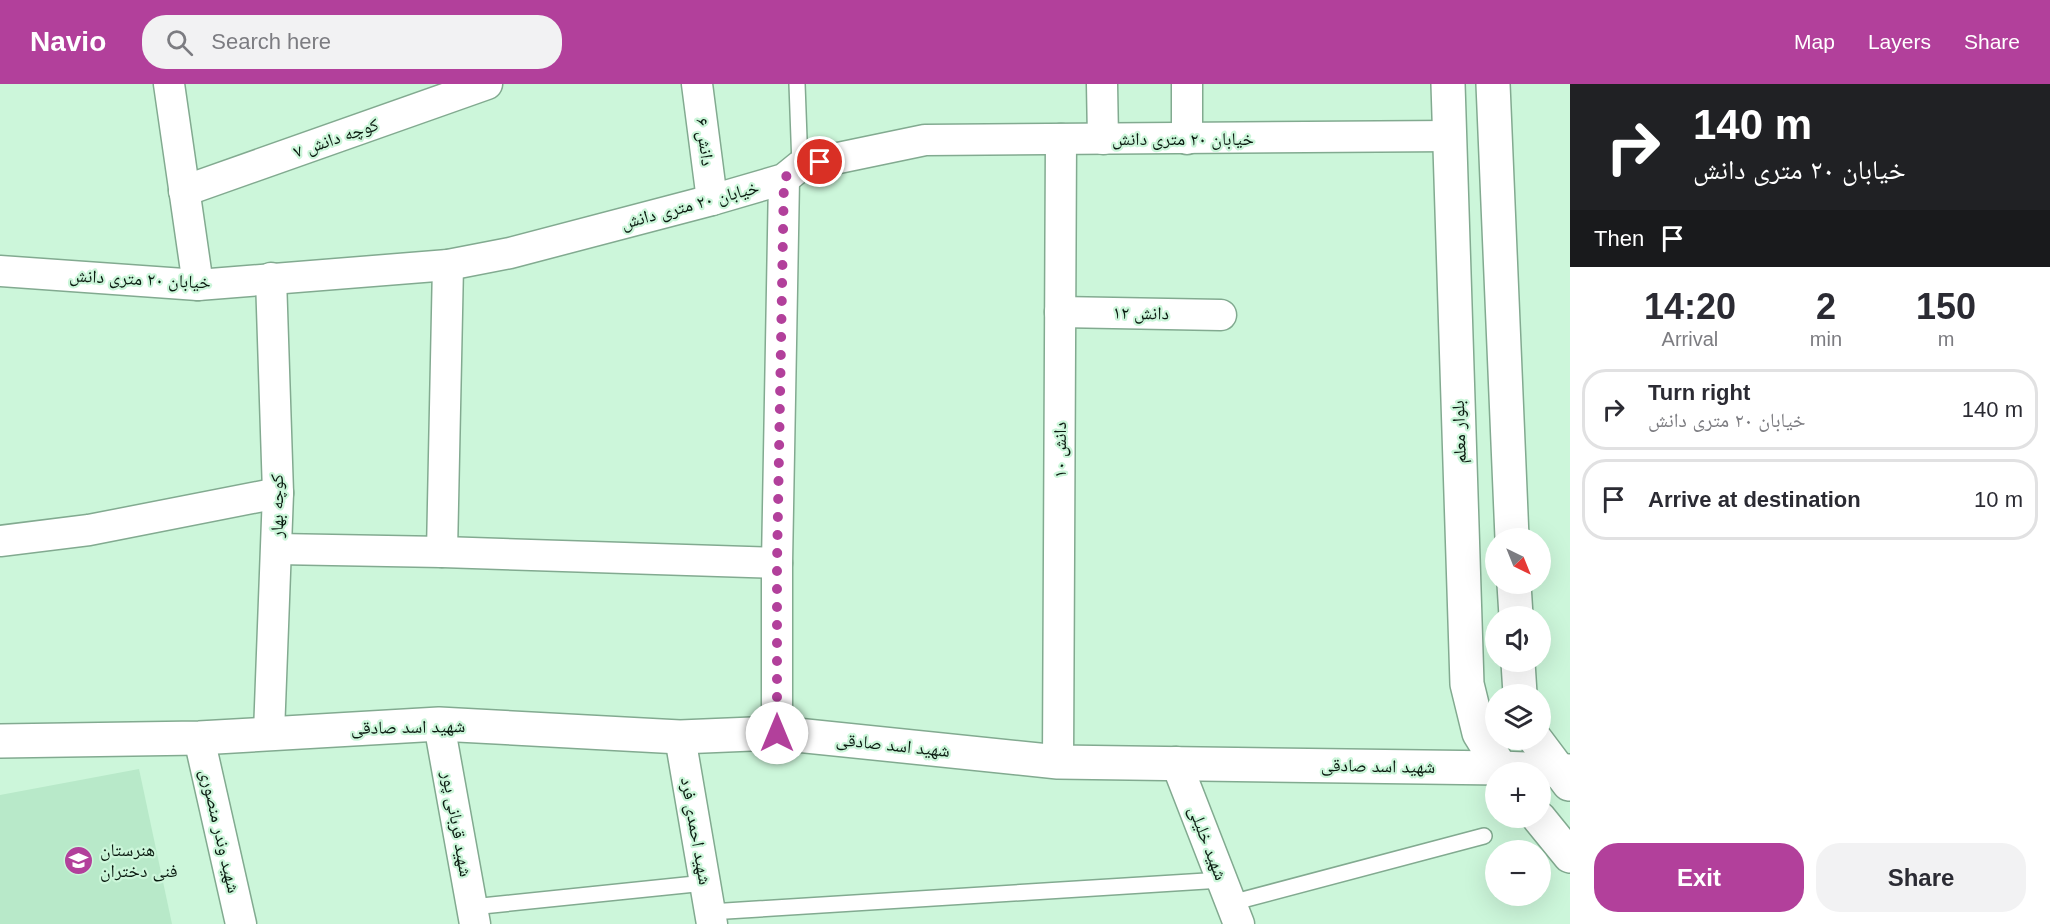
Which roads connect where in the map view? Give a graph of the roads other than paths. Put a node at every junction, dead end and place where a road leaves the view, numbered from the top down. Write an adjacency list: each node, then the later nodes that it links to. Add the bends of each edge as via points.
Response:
1 (170, 84): 14 (street)
2 (488, 84): 14 (street, کوچه دانش ۷)
3 (697, 84): 15 (street, دانش ۶)
4 (797, 84): 13 (lane)
5 (1102, 84): 11 (street)
6 (1187, 84): 12 (street)
7 (1448, 84): 9 (street, بلوار معلم)
8 (1493, 84): 23 (street)
9 (1450, 136): 12 (street, خیابان ۲۰ متری دانش); 37 (street, بلوار معلم, via 1467,684 1479,733)
10 (1061, 139): 11 (street, خیابان ۲۰ متری دانش); 13 (street, خیابان ۲۰ متری دانش, via 924,140); 20 (street, دانش ۱۰)
11 (1103, 139): 12 (street, خیابان ۲۰ متری دانش)
12 (1187, 140)
13 (792, 172): 15 (street, خیابان ۲۰ متری دانش); 27 (street)
14 (184, 191): 19 (street)
15 (712, 200): 16 (street, خیابان ۲۰ متری دانش)
16 (448, 266): 18 (street, خیابان ۲۰ متری دانش); 26 (street)
17 (0, 271): 19 (street, خیابان ۲۰ متری دانش)
18 (271, 278): 19 (street, خیابان ۲۰ متری دانش); 22 (street, کوچه بهار)
19 (198, 285)
20 (1060, 312): 21 (street, دانش ۱۲); 35 (street, دانش ۱۰)
21 (1221, 315)
22 (278, 493): 24 (street, via 89,530); 25 (street, کوچه بهار)
23 (1512, 528)
24 (0, 541)
25 (277, 549): 26 (street); 29 (street, کوچه بهار)
26 (442, 552): 27 (street)
27 (777, 564): 30 (street)
28 (439, 724): 29 (street, شهید اسد صادقی); 31 (street, شهید اسد صادقی); 46 (street, شهید قربانی پور)
29 (269, 733): 32 (street, شهید اسد صادقی)
30 (777, 733): 31 (street, شهید اسد صادقی); 35 (street, شهید اسد صادقی)
31 (680, 737): 44 (street, شهید احمدی فرد)
32 (199, 738): 33 (street, شهید اسد صادقی); 48 (street, شهید وندر منصوری)
33 (0, 741)
34 (1544, 750): 40 (street)
35 (1058, 762): 36 (street, شهید اسد صادقی)
36 (1176, 762): 38 (street, شهید اسد صادقی); 45 (street, شهید خلیلی)
37 (1496, 762)
38 (1485, 770)
39 (1551, 775): 40 (street, شهید اسد صادقی)
40 (1566, 776)
41 (1547, 828): 43 (street)
42 (1484, 836): 45 (lane)
43 (1570, 856)
44 (705, 883): 46 (lane); 47 (street, شهید احمدی فرد)
45 (1231, 902): 47 (lane)
46 (474, 915)
47 (711, 918)
48 (241, 924)

